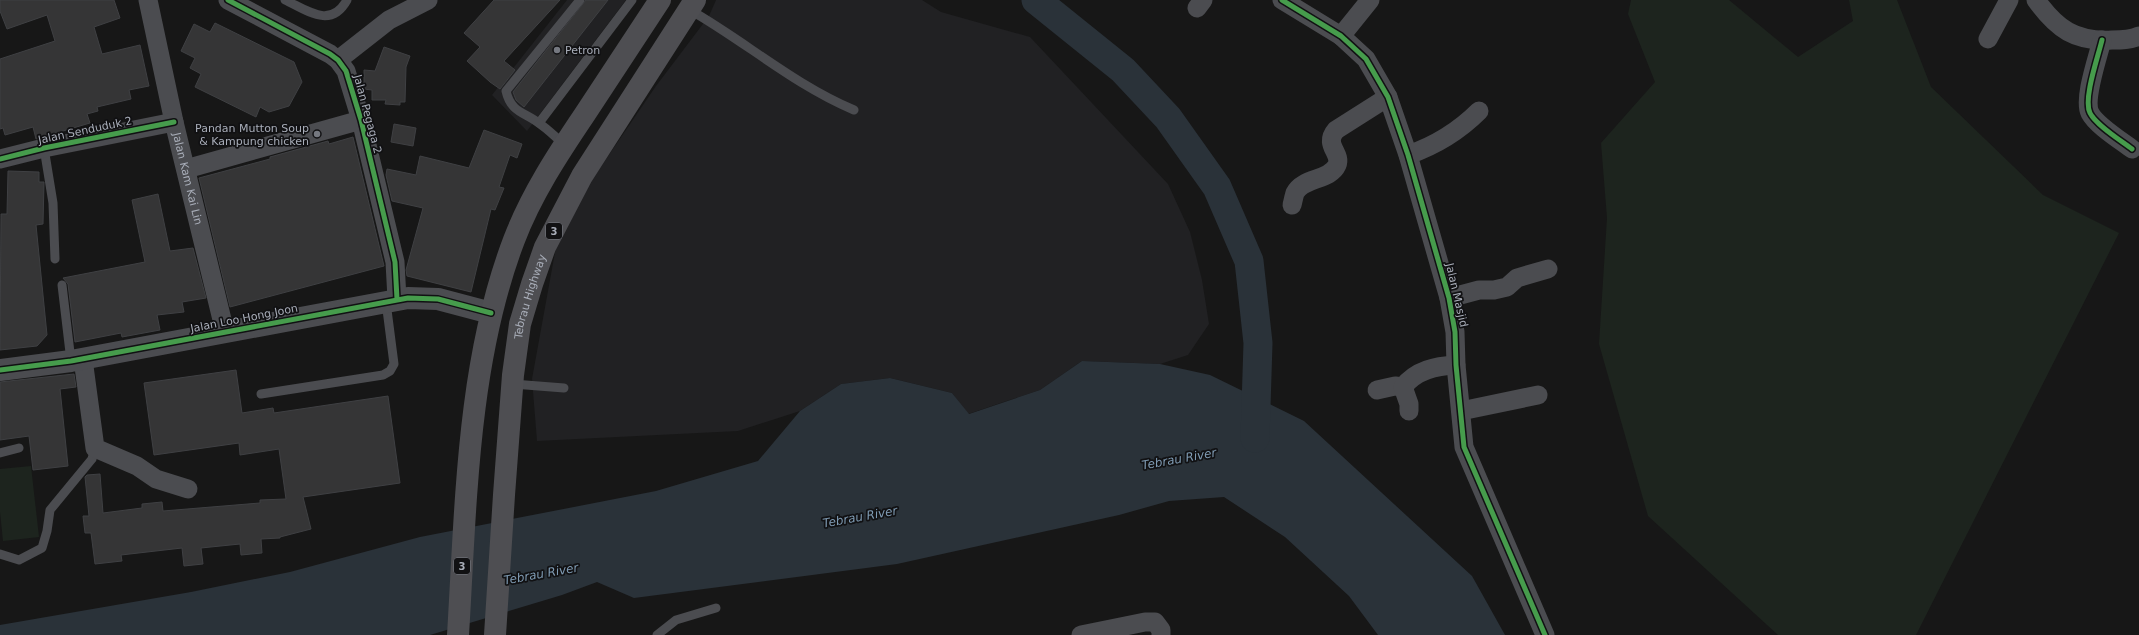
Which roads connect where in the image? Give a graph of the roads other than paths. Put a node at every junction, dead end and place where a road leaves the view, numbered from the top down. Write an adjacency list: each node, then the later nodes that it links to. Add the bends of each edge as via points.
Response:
1 (148, 0): 23 (street, Jalan Kam Kai Lin)
2 (228, 0): 18 (street)
3 (285, 0): 4 (lane, via 316,15 333,16 341,11)
4 (347, 0)
5 (428, 0): 18 (street, via 389,20)
6 (580, 0): 24 (lane, via 506,91 509,102 520,113)
7 (632, 0): 24 (lane)
8 (660, 0): 25 (highway, 3)
9 (1282, 0): 14 (street, Jalan Masjid)
10 (1370, 0): 14 (street)
11 (2009, 0): 16 (street)
12 (2036, 0): 17 (street, via 2060,27 2079,38)
13 (693, 5): 20 (lane, via 782,72); 42 (highway, Tebrau Highway / 3, via 582,176 545,247 520,324)
14 (1341, 36): 19 (street, Jalan Masjid, via 1366,59)
15 (2139, 36): 17 (street, via 2133,39)
16 (1988, 39)
17 (2102, 40): 27 (street, via 2088,102 2090,113 2102,126)
18 (338, 60): 22 (street, Jalan Pegaga 2, via 346,71)
19 (1388, 97): 28 (street, Jalan Masjid); 31 (street, via 1336,130 1330,142 1338,161 1336,166 1295,192)
20 (854, 110)
21 (1479, 111): 28 (street, via 1430,148)
22 (361, 120): 30 (street); 36 (street, Jalan Pegaga 2, via 395,262)
23 (174, 122): 26 (street, Jalan Senduduk 2); 30 (street, Jalan Kam Kai Lin)
24 (539, 123): 25 (lane)
25 (565, 145): 37 (highway, 3, via 533,197 514,240)
26 (44, 148): 29 (street, Jalan Senduduk 2); 32 (lane, via 53,203)
27 (2132, 149)
28 (1408, 155): 35 (street, Jalan Masjid)
29 (0, 159)
30 (186, 169): 38 (street, Jalan Kam Kai Lin)
31 (1292, 205)
32 (55, 259)
33 (1548, 269): 35 (street, via 1517,278 1507,287 1479,290)
34 (62, 285): 39 (lane)
35 (1449, 298): 40 (street, Jalan Masjid, via 1455,332)
36 (391, 300): 37 (street, Jalan Loo Hong Joon, via 438,299); 38 (street, Jalan Loo Hong Joon); 46 (lane, via 394,364 390,371 383,375)
37 (491, 313): 57 (highway, 3, via 472,428)
38 (225, 332): 39 (street, Jalan Loo Hong Joon)
39 (77, 360): 41 (street, Jalan Loo Hong Joon); 51 (street)
40 (1456, 365): 43 (street, via 1437,366 1410,377); 49 (street, Jalan Masjid)
41 (0, 370)
42 (513, 384): 44 (lane); 58 (highway, Tebrau Highway / 3)
43 (1404, 387): 45 (street); 48 (street, via 1410,404)
44 (564, 388)
45 (1377, 390)
46 (261, 394)
47 (1538, 395): 49 (street)
48 (1409, 411)
49 (1461, 411): 61 (street, Jalan Masjid, via 1464,447)
50 (19, 448): 52 (lane)
51 (95, 448): 53 (street, via 137,466 156,479); 54 (lane, via 92,459 50,510 42,548 19,560)
52 (0, 453)
53 (188, 489)
54 (0, 554)
55 (716, 608): 59 (lane, via 676,620)
56 (1158, 629): 60 (street, via 1145,622)
57 (458, 635)
58 (496, 635)
59 (657, 635)
60 (1081, 635)
61 (1545, 635)

